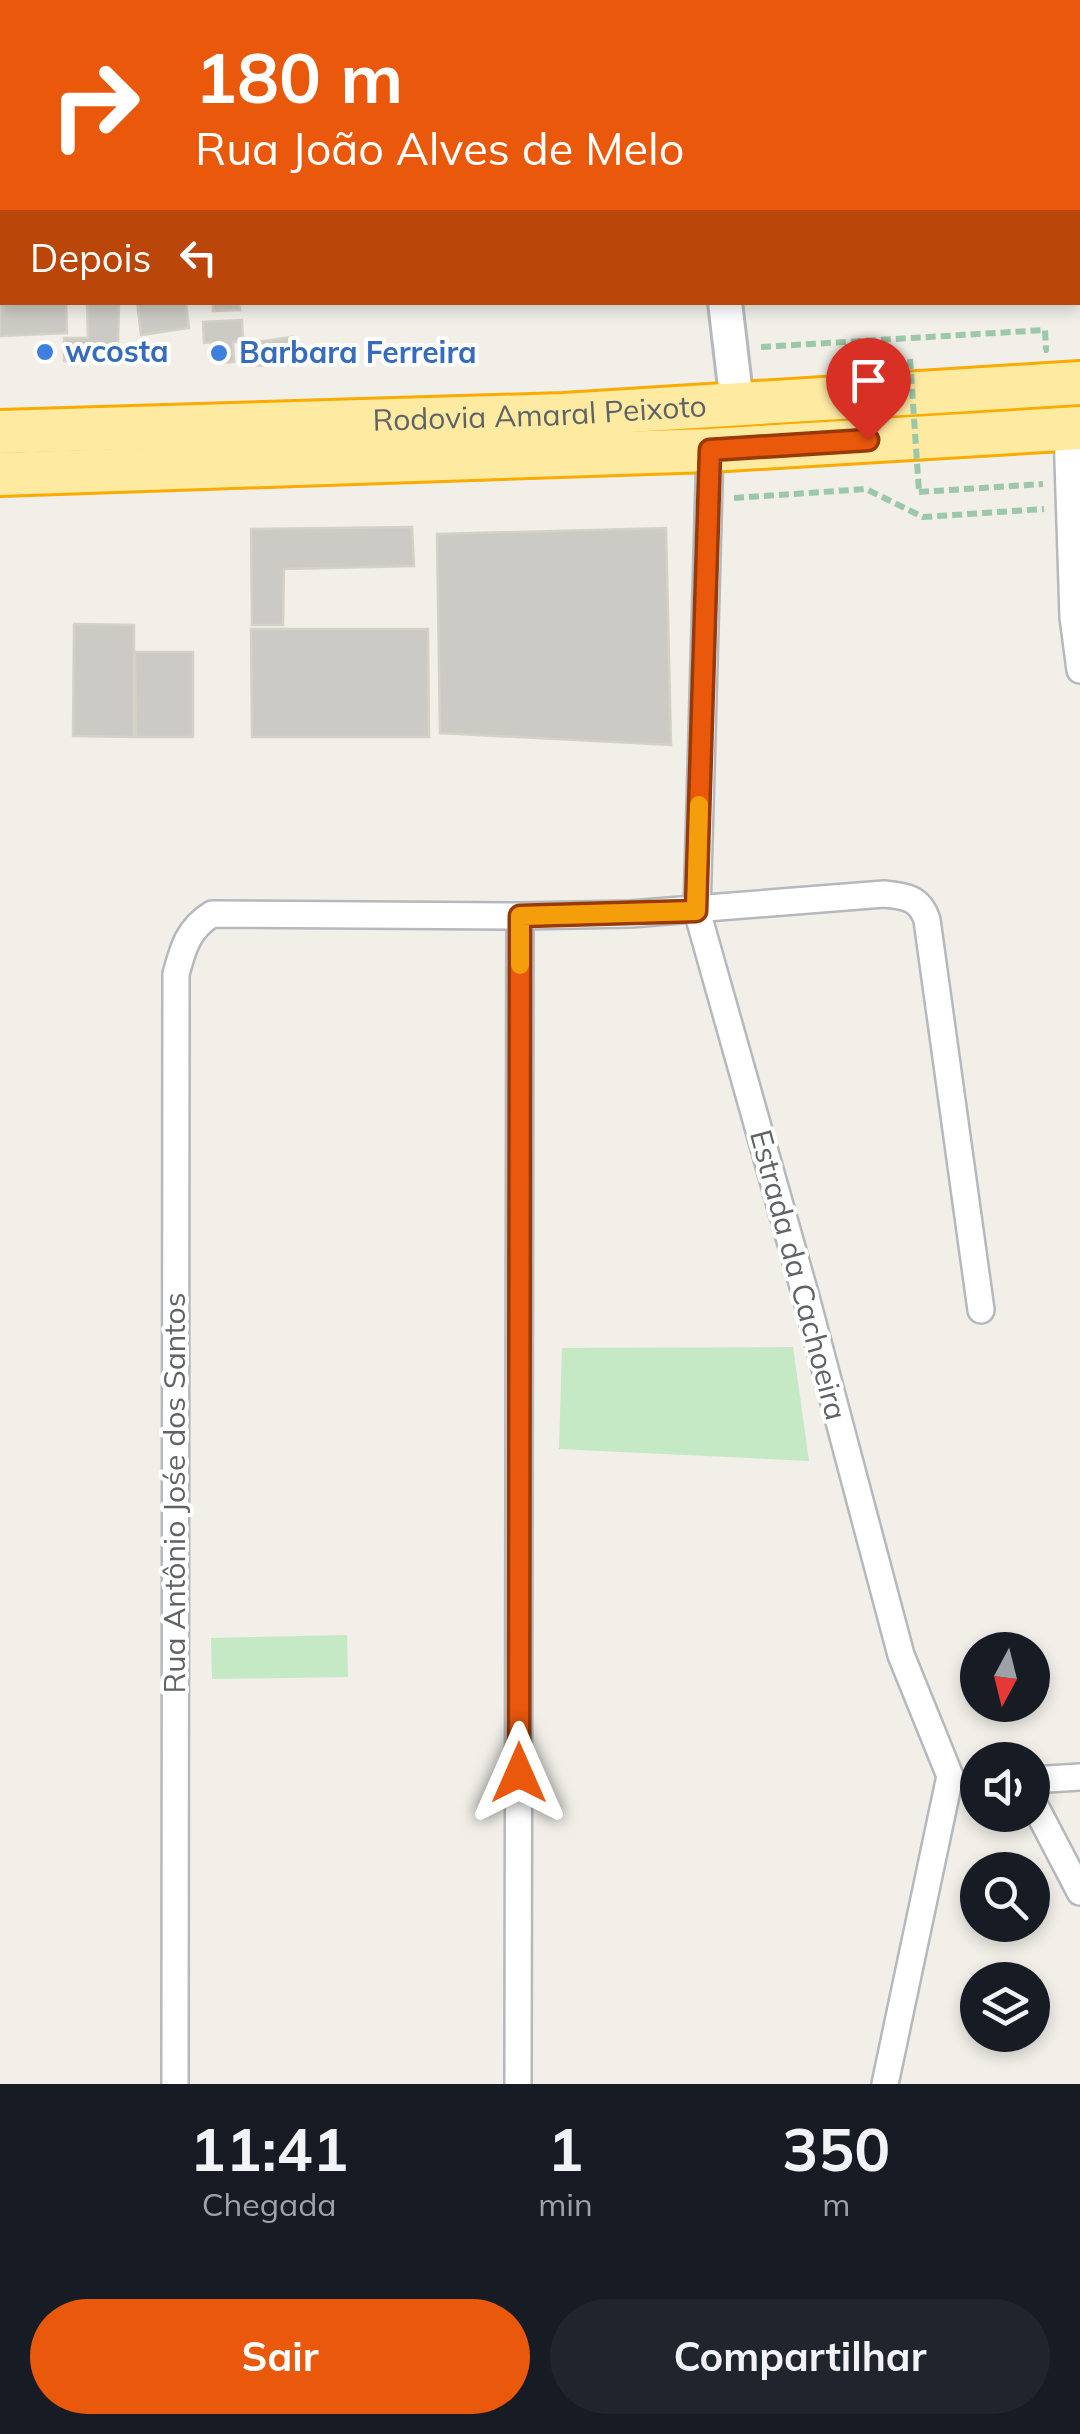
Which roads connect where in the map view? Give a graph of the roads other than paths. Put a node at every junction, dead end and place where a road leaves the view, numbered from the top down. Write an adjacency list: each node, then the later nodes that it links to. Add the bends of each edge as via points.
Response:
1 (726, 311): 3 (street)
2 (1080, 383): 3 (highway, Rodovia Amaral Peixoto)
3 (737, 404): 5 (highway, Rodovia Amaral Peixoto)
4 (1074, 428): 6 (highway, Rodovia Amaral Peixoto); 8 (street, via 1073,616)
5 (0, 432)
6 (710, 450): 7 (highway, Rodovia Amaral Peixoto); 9 (street, Estrada da Cachoeira)
7 (0, 474)
8 (1080, 670)
9 (696, 911): 10 (street); 11 (street, via 884,894 922,906); 12 (street, Estrada da Cachoeira, via 901,1655)
10 (520, 916): 18 (street, Rua Antônio Jośe dos Santos, via 212,914 186,939 176,974); 19 (street)
11 (981, 1310)
12 (950, 1776): 13 (street); 20 (street)
13 (960, 1777)
14 (1080, 1777): 15 (street)
15 (1050, 1779)
16 (1049, 1832): 17 (street)
17 (1080, 1892)
18 (175, 2084)
19 (518, 2084)
20 (885, 2084)

